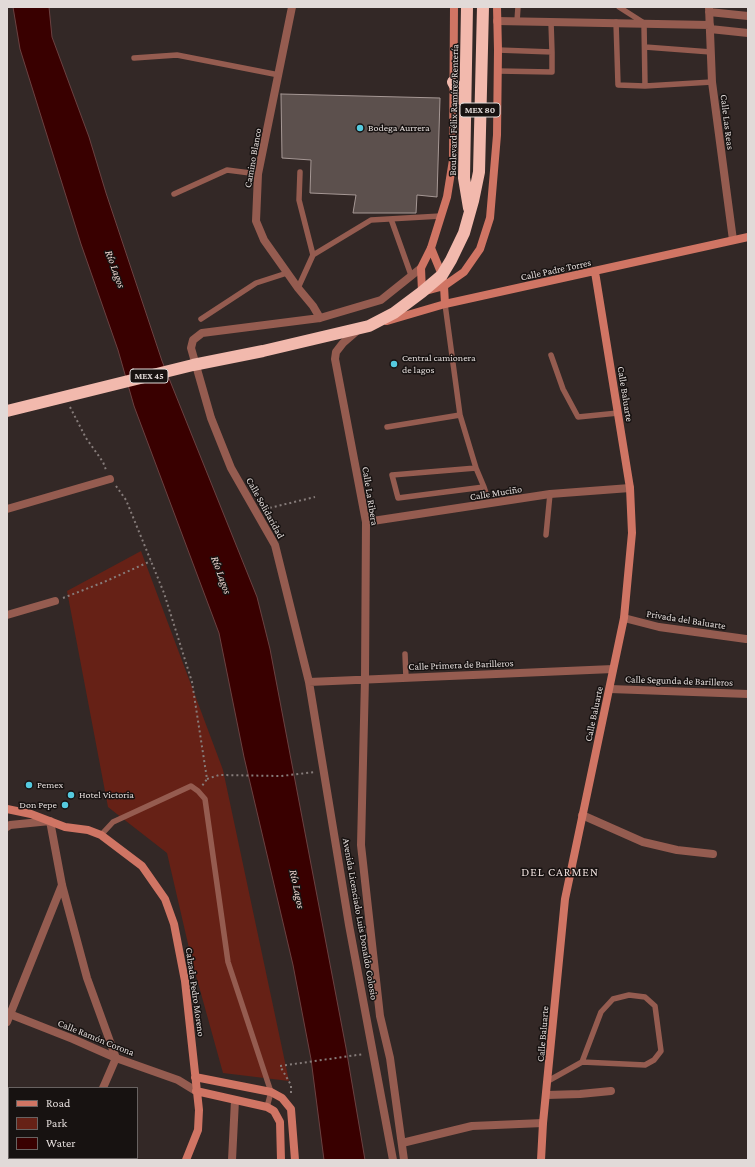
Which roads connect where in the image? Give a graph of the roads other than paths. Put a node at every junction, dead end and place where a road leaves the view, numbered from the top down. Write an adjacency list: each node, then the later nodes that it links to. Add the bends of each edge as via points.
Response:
1 (292, 7): 23 (street, Camino Blanco)
2 (454, 7): 24 (street)
3 (467, 7): 27 (highway, Boulevard Félix Ramírez Rentería / MEX 80)
4 (484, 7): 31 (highway, Boulevard Félix Ramírez Rentería / MEX 80, via 479,172)
5 (497, 7): 10 (street)
6 (518, 7): 11 (lane)
7 (620, 7): 14 (lane)
8 (709, 10): 9 (street); 15 (street, Calle Las Reas)
9 (748, 16)
10 (497, 21): 11 (street); 18 (street)
11 (517, 21): 12 (street)
12 (551, 22): 13 (street); 19 (lane)
13 (616, 22): 14 (street); 26 (lane, via 618,85)
14 (644, 23): 15 (street); 17 (lane)
15 (710, 27): 16 (street); 20 (street, Calle Las Reas)
16 (748, 33)
17 (645, 48): 20 (lane); 26 (lane)
18 (498, 50): 19 (lane); 22 (street)
19 (552, 52): 22 (lane, via 552,72)
20 (711, 52): 25 (street, Calle Las Reas)
21 (134, 58): 23 (lane, via 177,55)
22 (498, 71): 42 (street, via 497,135 490,218 480,249 464,272)
23 (279, 75): 29 (street, Camino Blanco)
24 (453, 82): 27 (highway); 32 (street, via 453,160)
25 (712, 82): 26 (lane); 35 (street, Calle Las Reas)
26 (645, 86)
27 (465, 103): 31 (highway, Boulevard Félix Ramírez Rentería / MEX 80, via 464,178)
28 (300, 172): 37 (lane, via 299,200)
29 (258, 174): 30 (lane, via 227,170); 40 (street, Camino Blanco, via 256,221 264,240)
30 (174, 194)
31 (470, 213): 42 (highway, Boulevard Félix Ramírez Rentería / MEX 80)
32 (441, 216): 33 (lane); 36 (street)
33 (391, 219): 37 (lane, via 371,220); 41 (lane)
34 (748, 237): 35 (street, Calle Padre Torres)
35 (733, 240): 39 (street, Calle Padre Torres)
36 (431, 248): 38 (street); 42 (street)
37 (313, 255): 43 (lane)
38 (421, 268): 41 (street); 44 (street)
39 (595, 272): 45 (street, Calle Padre Torres); 51 (street, Calle Baluarte)
40 (287, 273): 43 (street, Camino Blanco); 47 (lane, via 256,283)
41 (411, 275): 46 (street, via 381,300)
42 (443, 281): 44 (highway, Boulevard Félix Ramírez Rentería / MEX 80); 45 (street)
43 (298, 288): 46 (street, Camino Blanco)
44 (422, 292): 48 (highway, Boulevard Félix Ramírez Rentería / MEX 45, via 394,313)
45 (445, 304): 48 (street, Calle Padre Torres); 52 (lane)
46 (320, 318): 71 (street, Calle Solidaridad, via 202,333 193,340 191,348 211,418 231,468 275,545)
47 (201, 319)
48 (365, 327): 50 (highway, MEX 45, via 193,365); 61 (street, Calle La Ribera, via 343,343 336,352 335,360)
49 (551, 355): 51 (lane, via 563,389 578,417)
50 (7, 411)
51 (618, 413): 57 (street, Calle Baluarte)
52 (460, 415): 53 (lane); 54 (lane)
53 (387, 427)
54 (476, 468): 56 (lane); 56 (lane, via 392,475 398,498)
55 (110, 479): 60 (street)
56 (484, 487): 59 (lane)
57 (630, 488): 58 (street, Calle Muciño); 65 (street, Calle Baluarte, via 632,533)
58 (550, 494): 61 (street, Calle Muciño); 62 (lane)
59 (487, 496)
60 (7, 509)
61 (366, 522): 70 (street, Calle La Ribera)
62 (546, 535)
63 (55, 601): 64 (street)
64 (7, 615)
65 (624, 618): 66 (street, Privada del Baluarte, via 659,627); 68 (street, Calle Baluarte)
66 (746, 639)
67 (405, 654): 69 (lane)
68 (613, 668): 69 (street, Calle Primera de Barilleros); 72 (street, Calle Baluarte)
69 (406, 678): 70 (street, Calle Primera de Barilleros)
70 (365, 679): 71 (street, Calle Primera de Barilleros); 95 (street, Avenida Licenciado Luis Donaldo Colosio, via 361,845 380,1016 390,1058)
71 (310, 682): 100 (street, Avenida Licenciado Luis Donaldo Colosio, via 350,925)
72 (610, 689): 73 (street, Calle Segunda de Barilleros); 75 (street, Calle Baluarte)
73 (748, 694)
74 (7, 809): 76 (street, Calzada Pedro Moreno)
75 (582, 815): 79 (street, via 643,842 677,850); 86 (street, Calle Baluarte, via 565,899)
76 (50, 821): 77 (street); 78 (street, Calzada Pedro Moreno); 80 (street)
77 (7, 827)
78 (101, 835): 84 (street, Calzada Pedro Moreno, via 142,866 165,899 174,924 185,981); 90 (lane, via 113,822 191,786 205,799 228,962)
79 (712, 854)
80 (62, 885): 81 (street); 82 (street, via 87,978)
81 (8, 1016): 82 (street, Calle Ramón Corona, via 73,1039)
82 (116, 1058): 85 (street, Calle Ramón Corona); 87 (street)
83 (582, 1062): 83 (lane, via 601,1012 613,999 629,995 645,997 655,1006 662,1051 654,1060 645,1065); 86 (lane)
84 (195, 1078): 85 (street, Calle Ramón Corona); 88 (street, Calzada Pedro Moreno); 90 (street)
85 (178, 1080): 88 (street, Calle Ramón Corona)
86 (548, 1082): 91 (street, Calle Baluarte)
87 (103, 1087)
88 (196, 1091): 92 (street); 96 (street, Calzada Pedro Moreno, via 199,1110 198,1130)
89 (611, 1091): 91 (street)
90 (271, 1092): 93 (lane); 99 (street, via 282,1098 291,1109)
91 (547, 1095): 94 (street, Calle Baluarte)
92 (235, 1100): 93 (street); 97 (street)
93 (267, 1108): 98 (street, via 274,1111 280,1122)
94 (543, 1123): 95 (street, via 472,1126); 102 (street, Calle Baluarte)
95 (402, 1143): 101 (street, Avenida Licenciado Luis Donaldo Colosio)
96 (186, 1160)
97 (232, 1160)
98 (281, 1160)
99 (295, 1160)
100 (393, 1160)
101 (404, 1160)
102 (541, 1160)

